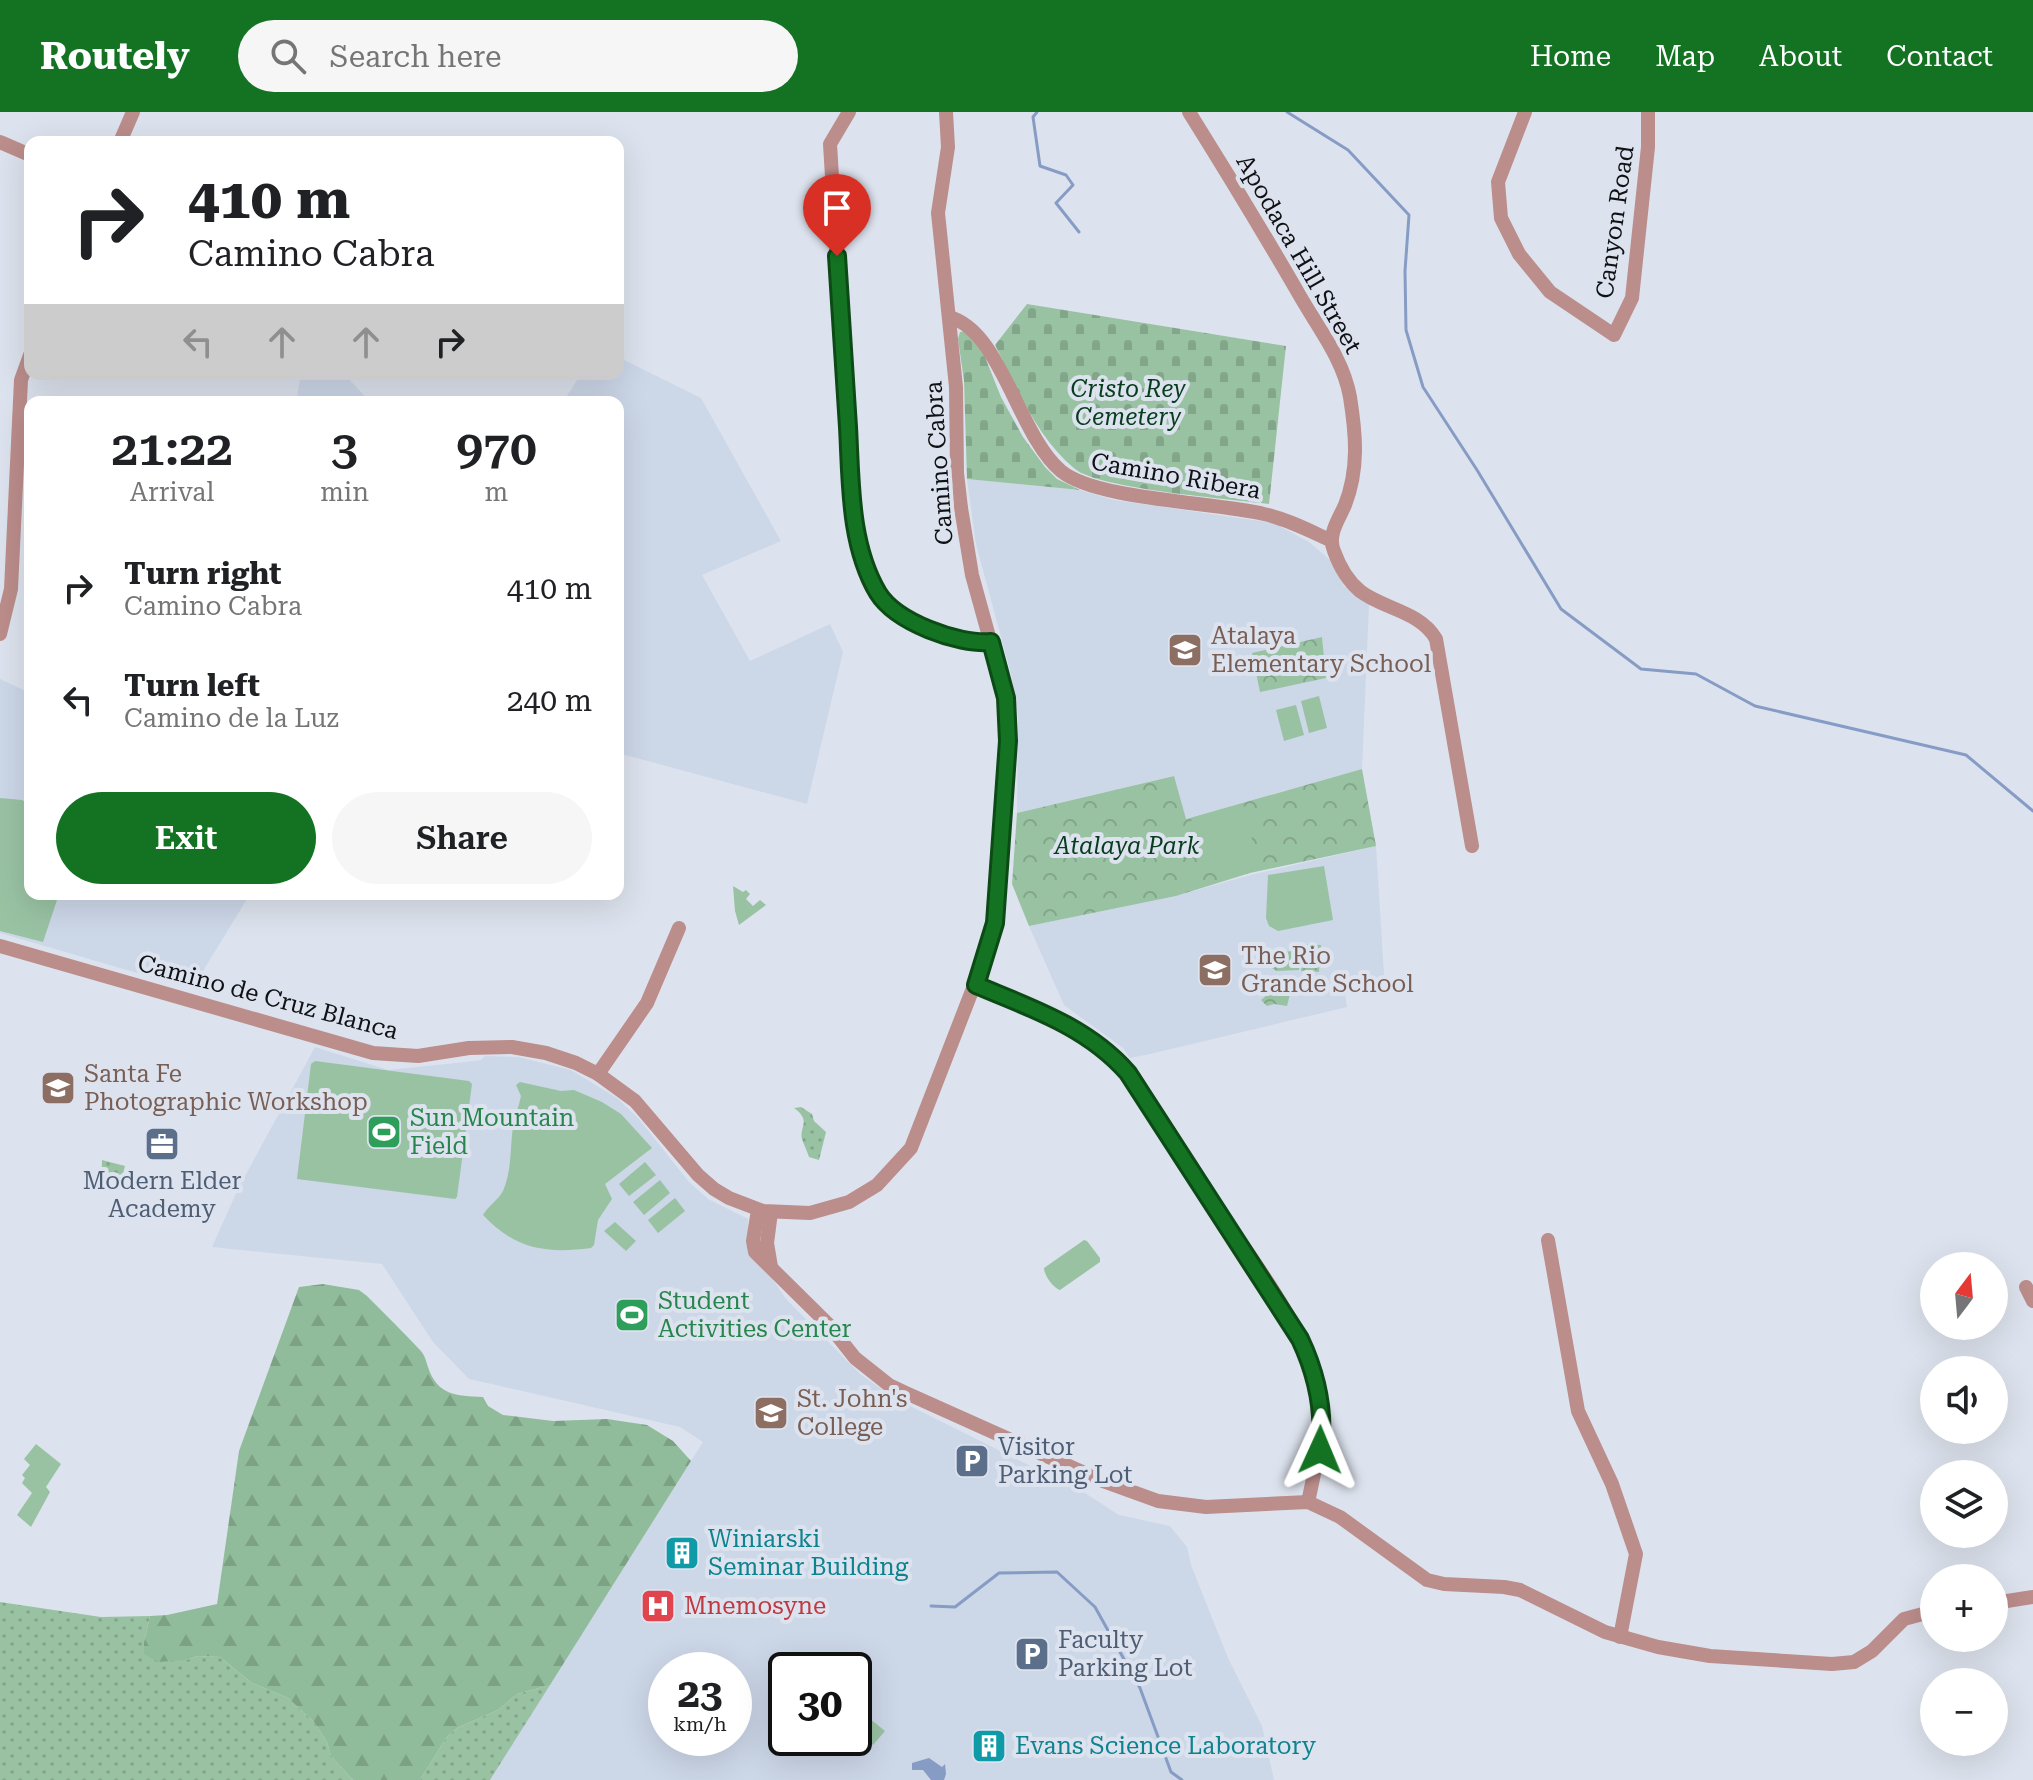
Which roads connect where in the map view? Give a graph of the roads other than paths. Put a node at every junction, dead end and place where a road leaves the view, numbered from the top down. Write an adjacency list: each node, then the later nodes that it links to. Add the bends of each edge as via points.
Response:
1 (133, 112): 7 (street)
2 (849, 112): 14 (street, via 830,144 852,499 865,562 879,594 895,611 965,641)
3 (946, 112): 10 (street, Camino Cabra, via 948,147 938,213)
4 (1189, 112): 12 (street, Apodaca Hill Street, via 1320,325 1347,383 1355,467)
5 (1525, 112): 6 (street, Canyon Road, via 1498,182 1501,218 1519,254 1550,292 1614,335 1632,298)
6 (1648, 112)
7 (123, 136)
8 (0, 142): 9 (street)
9 (24, 152)
10 (949, 317): 12 (street, Camino Ribera, via 971,327 988,348 1019,413 1050,460 1076,480 1102,489 1267,514); 14 (street, Camino Cabra, via 963,523)
11 (24, 372): 13 (street, via 11,589)
12 (1332, 541): 15 (street, via 1349,579 1361,592 1422,623 1436,639)
13 (0, 634)
14 (991, 642): 18 (street, Camino Cabra, via 1006,698 1008,741 995,923)
15 (1472, 846)
16 (679, 928): 19 (street, via 647,1003)
17 (0, 946): 19 (street, Camino de Cruz Blanca, via 373,1053 418,1056 512,1047 546,1053)
18 (976, 985): 20 (street, Camino Cabra, via 911,1148 887,1176 828,1209); 24 (street, via 1083,1033 1115,1059 1283,1309 1309,1359 1320,1398 1322,1433)
19 (598, 1074): 20 (street, Camino de Cruz Blanca, via 635,1101 705,1182)
20 (764, 1211): 24 (street, via 753,1241 755,1252 855,1358 889,1385 1135,1495 1185,1506)
21 (1548, 1240): 28 (street, via 1578,1411 1612,1484 1636,1554)
22 (2026, 1287): 23 (street)
23 (2033, 1301)
24 (1308, 1502): 28 (street, via 1340,1517 1427,1580 1520,1590)
25 (2033, 1597): 26 (street)
26 (2008, 1601)
27 (1920, 1615): 28 (street, via 1904,1619 1872,1651 1846,1663 1710,1656)
28 (1620, 1637)

